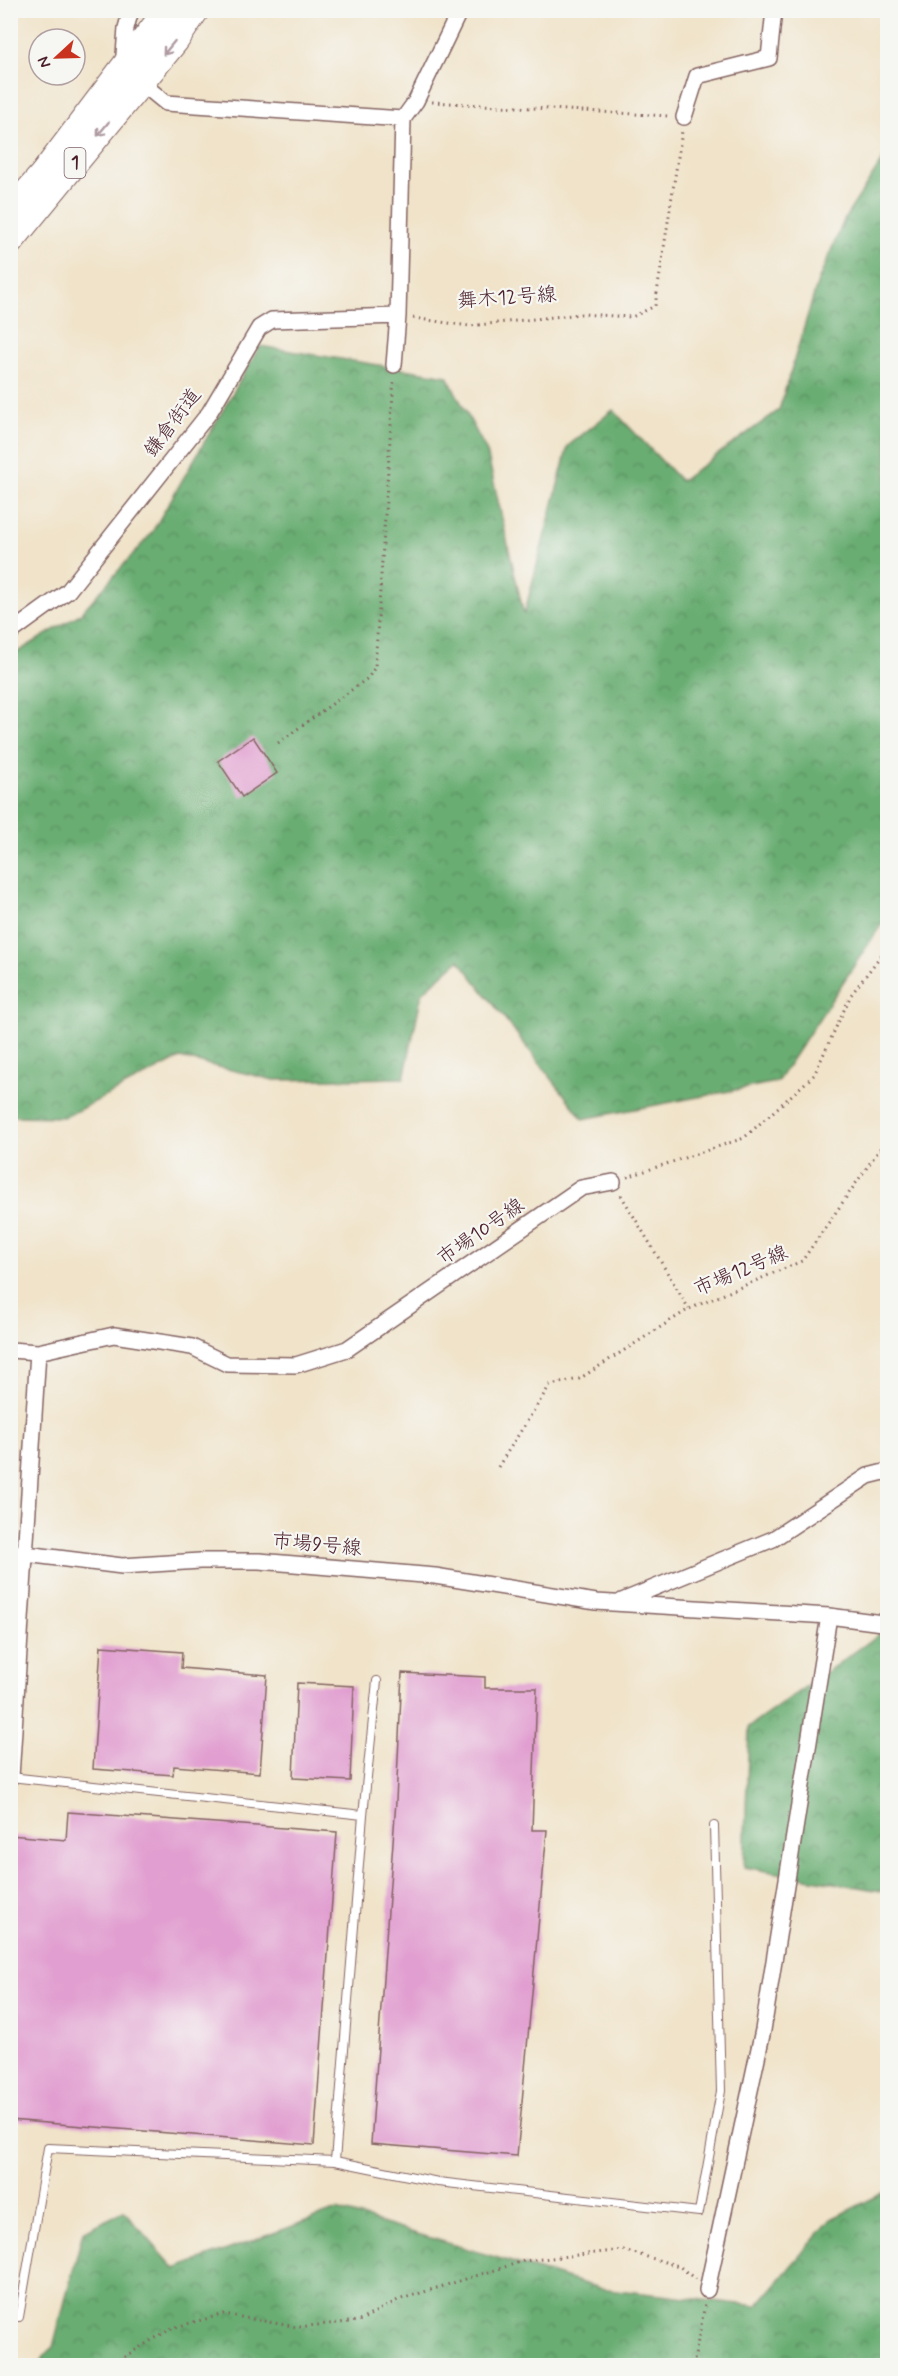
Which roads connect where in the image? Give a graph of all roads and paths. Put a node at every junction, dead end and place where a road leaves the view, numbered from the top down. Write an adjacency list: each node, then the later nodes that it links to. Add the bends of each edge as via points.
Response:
1 (131, 10): 6 (street, via 126,28)
2 (167, 10): 6 (highway, 1)
3 (196, 10): 6 (highway, 1, one-way to 6, via 176,40)
4 (460, 10): 7 (street)
5 (774, 10): 8 (street, via 769,57 697,76)
6 (132, 76): 9 (street, via 166,103); 10 (highway, 1); 11 (highway, 1, one-way to 11)
7 (416, 101): 8 (path); 9 (street)
8 (684, 117): 12 (path, 舞木12号線, via 655,306 632,317 581,314 469,326)
9 (403, 119): 12 (street)
10 (10, 212)
11 (10, 242)
12 (398, 316): 13 (street); 14 (street, 鎌倉街道, via 272,320 260,328 209,412 68,591)
13 (394, 365): 15 (path, via 375,667 369,678)
14 (10, 633)
15 (278, 743)
16 (888, 946): 18 (path, via 851,995 814,1075 744,1138)
17 (888, 1137): 19 (path, 市場12号線, via 802,1261)
18 (613, 1182): 19 (path, 市場12号線); 21 (street, 市場10号線, via 581,1188 347,1349 296,1365 227,1364 192,1347 114,1335)
19 (689, 1309): 22 (path, via 579,1379 550,1385)
20 (10, 1350): 21 (street, 市場10号線)
21 (38, 1352): 24 (street, via 31,1481)
22 (498, 1467)
23 (888, 1471): 25 (street, via 868,1476 773,1539)
24 (17, 1553): 25 (street, 市場9号線, via 122,1566 259,1561 435,1576 508,1590); 29 (street)
25 (620, 1602): 26 (street, 市場9号線)
26 (829, 1616): 27 (street, 市場9号線); 33 (street, via 764,2030)
27 (882, 1623)
28 (377, 1681): 30 (lane)
29 (11, 1777): 30 (lane)
30 (363, 1815): 32 (lane)
31 (714, 1826): 32 (lane, via 721,2091 699,2212 438,2182)
32 (334, 2161): 34 (lane, via 48,2148 19,2317)
33 (707, 2290): 35 (path, via 679,2266 624,2250 524,2261 398,2300 359,2321 297,2327 224,2314 172,2328); 36 (path)
34 (10, 2316)
35 (109, 2366)
36 (693, 2366)

